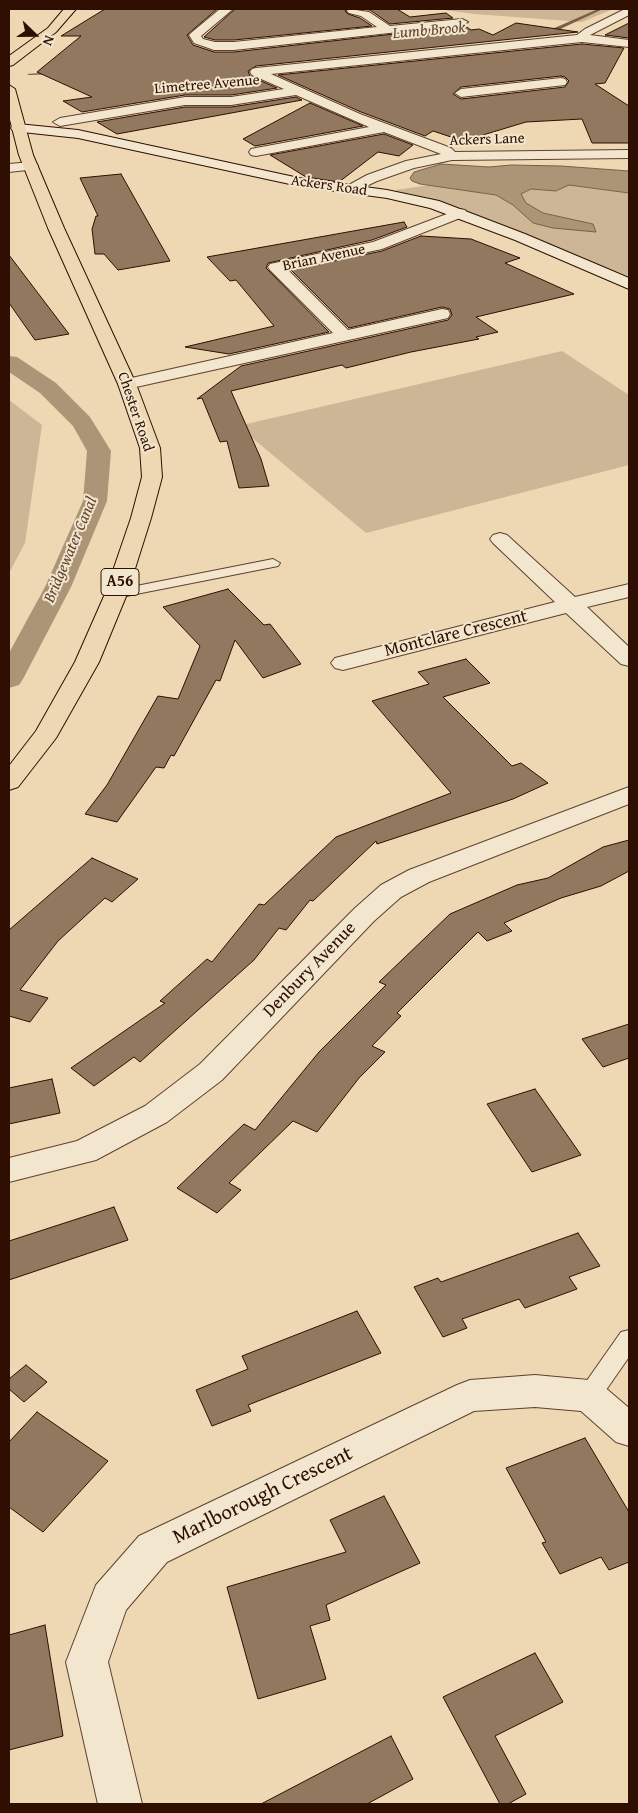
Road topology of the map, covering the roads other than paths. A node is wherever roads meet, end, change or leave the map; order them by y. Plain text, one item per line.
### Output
1 (70, 9) edge
2 (227, 9) edge
3 (353, 10) dead end
4 (629, 11) edge
5 (470, 21) dead end
6 (388, 30) junction
7 (582, 38) junction
8 (629, 43) edge
9 (234, 46) junction
10 (461, 51) junction
11 (476, 61) dead end
12 (9, 62) edge
13 (257, 72) junction
14 (498, 76) dead end
15 (561, 82) dead end
16 (513, 87) junction
17 (9, 89) edge
18 (298, 91) junction
19 (461, 92) dead end
20 (60, 122) dead end
21 (18, 128) junction
22 (385, 128) junction
23 (256, 152) dead end
24 (629, 154) edge
25 (452, 156) junction
26 (31, 166) junction
27 (9, 168) edge
28 (352, 189) junction
29 (460, 213) junction
30 (629, 284) edge
31 (442, 314) dead end
32 (345, 336) junction
33 (128, 384) junction
34 (500, 539) dead end
35 (272, 563) dead end
36 (629, 590) edge
37 (116, 594) junction
38 (570, 605) junction
39 (629, 659) edge
40 (342, 663) dead end
41 (9, 782) edge
42 (629, 795) edge
43 (9, 1170) edge
44 (629, 1339) edge
45 (589, 1396) junction
46 (629, 1430) edge
47 (120, 1804) edge

1 - 12 main road
2 - 9 street
3 - 6 street
4 - 7 street
5 - 6 street
6 - 9 street
7 - 8 street
7 - 10 street
9 - 13 street, Limetree Avenue
10 - 11 street
10 - 13 street
13 - 18 street, Limetree Avenue
14 - 16 street
15 - 16 street
16 - 19 street
17 - 21 main road, Chester Road / A56
18 - 20 street, Limetree Avenue
18 - 22 street, Limetree Avenue
21 - 26 main road, Chester Road / A56
21 - 28 street, Ackers Road
22 - 23 street
22 - 25 street, Limetree Avenue
24 - 25 street, Ackers Lane
25 - 28 street, Ackers Lane
26 - 27 street
26 - 33 main road, Chester Road / A56
28 - 29 street, Ackers Road
29 - 30 street, Ackers Road
29 - 32 street, Brian Avenue
31 - 32 street
32 - 33 street
33 - 37 main road, Chester Road / A56
34 - 38 street
35 - 37 lane
36 - 38 street, Montclare Crescent
37 - 41 main road, Chester Road / A56
38 - 39 street
38 - 40 street, Montclare Crescent
42 - 43 street, Denbury Avenue
44 - 45 lane
45 - 46 street
45 - 47 street, Marlborough Crescent

